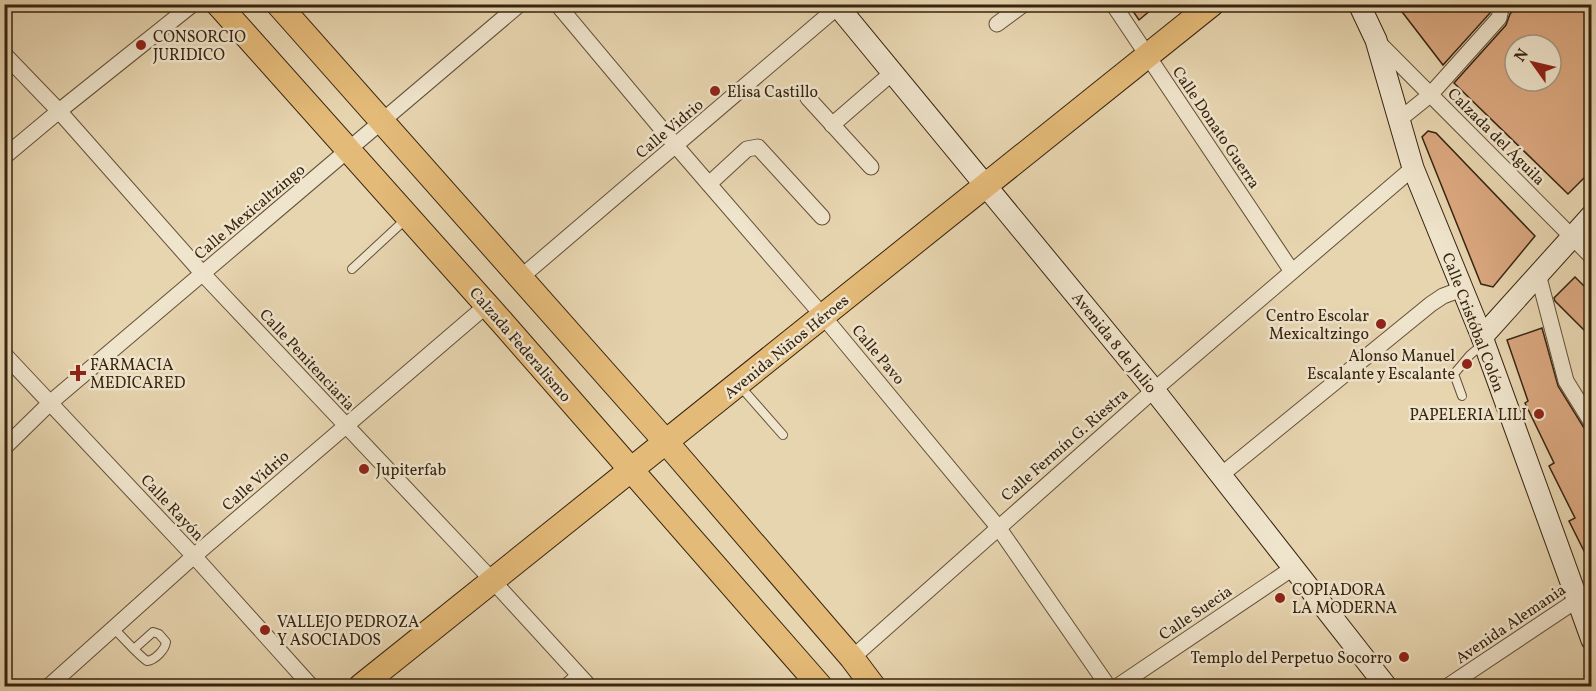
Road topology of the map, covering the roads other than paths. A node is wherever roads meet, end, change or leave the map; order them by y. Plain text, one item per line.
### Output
1 (193, 4) edge
2 (218, 4) edge
3 (278, 4) edge
4 (520, 4) edge
5 (557, 4) edge
6 (1024, 4) edge
7 (1113, 4) edge
8 (1212, 4) edge
9 (1359, 4) edge
10 (1502, 4) edge
11 (838, 5) edge
12 (997, 24) dead end
13 (1376, 40) junction
14 (4, 54) edge
15 (1148, 56) junction
16 (892, 73) junction
17 (1430, 95) junction
18 (808, 98) dead end
19 (58, 111) junction
20 (1399, 120) junction
21 (382, 121) junction
22 (832, 125) junction
23 (676, 146) junction
24 (348, 150) junction
25 (4, 157) edge
26 (871, 167) dead end
27 (1413, 168) junction
28 (709, 184) junction
29 (986, 186) junction
30 (1592, 215) edge
31 (408, 217) junction
32 (822, 217) dead end
33 (1572, 237) junction
34 (1592, 257) edge
35 (352, 269) dead end
36 (1291, 270) junction
37 (203, 274) junction
38 (1538, 274) junction
39 (520, 278) junction
40 (1462, 289) junction
41 (487, 305) junction
42 (824, 316) junction
43 (1483, 340) junction
44 (4, 354) edge
45 (738, 384) junction
46 (1154, 390) junction
47 (1462, 396) dead end
48 (51, 402) junction
49 (1592, 423) edge
50 (346, 426) junction
51 (783, 435) dead end
52 (666, 442) junction
53 (4, 448) edge
54 (631, 470) junction
55 (1221, 475) junction
56 (998, 527) junction
57 (194, 556) junction
58 (1293, 568) junction
59 (492, 581) junction
60 (1584, 595) edge
61 (114, 628) junction
62 (1592, 640) edge
63 (134, 649) dead end
64 (852, 658) junction
65 (584, 681) edge
66 (818, 686) edge
67 (49, 687) edge
68 (311, 687) edge
69 (361, 687) edge
70 (567, 687) edge
71 (873, 687) edge
72 (1108, 687) edge
73 (1118, 687) edge
74 (1386, 687) edge
75 (1448, 687) edge

1 - 19 street
2 - 24 main road, Calzada Federalismo
3 - 21 main road
4 - 21 street, Calle Mexicaltzingo
5 - 23 street, Calle Pavo
6 - 12 street
7 - 15 street, Calle Donato Guerra
8 - 15 main road, Avenida Niños Héroes
9 - 13 street, Calle Cristóbal Colón
10 - 17 street
11 - 16 street, Avenida 8 de Julio
11 - 23 street, Calle Vidrio
13 - 17 street, Calzada del Águila
13 - 20 street, Calle Cristóbal Colón
14 - 19 street, Calle Penitenciaria
15 - 29 main road, Avenida Niños Héroes
15 - 36 street, Calle Donato Guerra
16 - 22 street
16 - 29 street, Avenida 8 de Julio
17 - 20 street
17 - 33 street, Calzada del Águila
18 - 22 street
19 - 25 street
19 - 37 street, Calle Penitenciaria
20 - 27 street, Calle Cristóbal Colón
21 - 24 street, Calle Mexicaltzingo
21 - 39 main road
22 - 26 street
23 - 28 street, Calle Pavo
23 - 39 street, Calle Vidrio
24 - 31 main road, Calzada Federalismo
24 - 37 street, Calle Mexicaltzingo
27 - 36 street, Calle Fermín G. Riestra
27 - 40 street, Calle Cristóbal Colón
28 - 32 street
28 - 42 street, Calle Pavo
29 - 42 main road, Avenida Niños Héroes
29 - 46 street, Avenida 8 de Julio
30 - 33 street
31 - 35 lane
31 - 41 main road, Calzada Federalismo
33 - 34 street, Calzada del Águila
33 - 38 street
36 - 46 street, Calle Fermín G. Riestra
37 - 48 street, Calle Mexicaltzingo
37 - 50 street, Calle Penitenciaria
38 - 43 street
38 - 49 street
39 - 52 main road
40 - 43 street, Calle Cristóbal Colón
40 - 55 street
41 - 50 street, Calle Vidrio
41 - 54 main road, Calzada Federalismo
42 - 45 main road, Avenida Niños Héroes
42 - 56 street, Calle Pavo
43 - 47 lane
43 - 60 street, Calle Cristóbal Colón
44 - 48 street, Calle Rayón
45 - 51 lane
45 - 52 main road, Avenida Niños Héroes
46 - 55 street, Avenida 8 de Julio
46 - 56 street, Calle Fermín G. Riestra
48 - 53 street, Calle Mexicaltzingo
48 - 57 street, Calle Rayón
50 - 57 street, Calle Vidrio
50 - 59 street, Calle Penitenciaria
52 - 54 main road, Avenida Niños Héroes
52 - 64 main road
54 - 59 main road, Avenida Niños Héroes
54 - 66 main road, Calzada Federalismo
55 - 58 street, Avenida 8 de Julio
56 - 64 street, Calle Fermín G. Riestra
56 - 72 street, Calle Pavo
57 - 61 street, Calle Vidrio
57 - 68 street, Calle Rayón
58 - 73 street, Calle Suecia
58 - 74 street, Avenida 8 de Julio
59 - 65 street, Calle Penitenciaria
59 - 69 main road, Avenida Niños Héroes
60 - 62 street, Calle Cristóbal Colón
60 - 75 street, Avenida Alemania
61 - 63 lane
61 - 67 street, Calle Vidrio
64 - 71 main road
65 - 70 street

